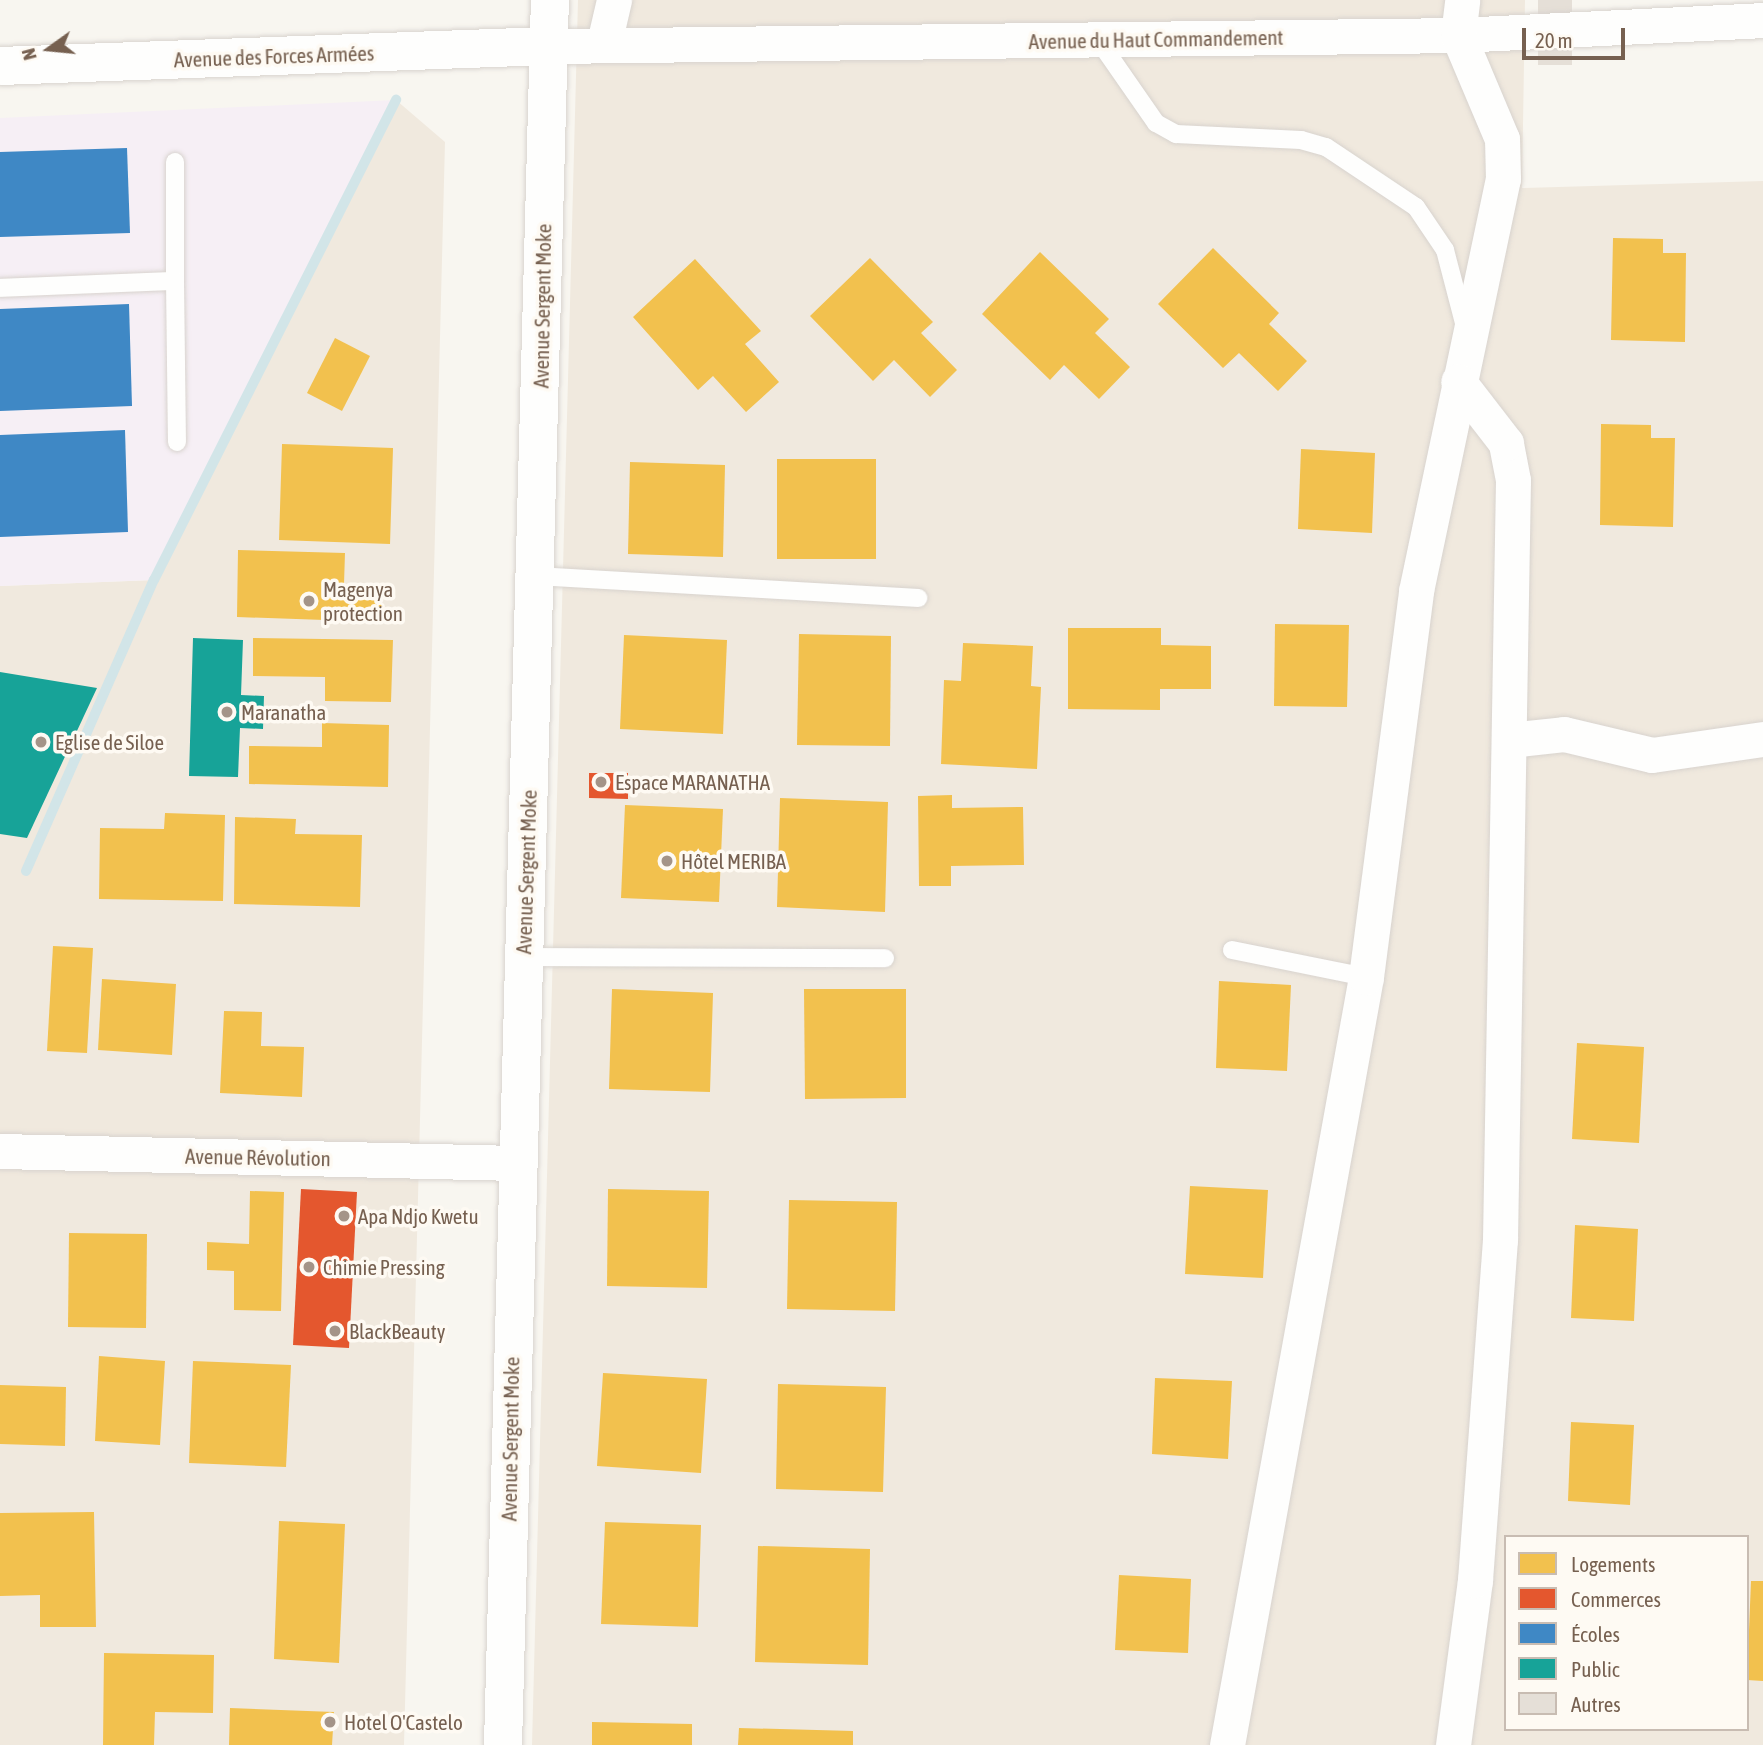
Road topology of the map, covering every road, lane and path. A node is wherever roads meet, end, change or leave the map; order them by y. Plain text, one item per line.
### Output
1 (550, 0) edge
2 (614, 0) edge
3 (1462, 0) edge
4 (1763, 20) edge
5 (1458, 35) junction
6 (1099, 41) junction
7 (604, 43) junction
8 (549, 46) junction
9 (0, 66) edge
10 (175, 162) dead end
11 (176, 281) junction
12 (0, 288) edge
13 (1467, 337) junction
14 (1458, 381) junction
15 (177, 442) dead end
16 (536, 576) junction
17 (918, 598) dead end
18 (1763, 739) edge
19 (1508, 740) junction
20 (1232, 950) dead end
21 (523, 957) junction
22 (884, 958) dead end
23 (1366, 977) junction
24 (0, 1151) edge
25 (517, 1163) junction
26 (503, 1745) edge
27 (1227, 1745) edge
28 (1453, 1745) edge

1 - 8 main road, Avenue Sergent Moke
2 - 7 street
3 - 5 street
4 - 5 street, Avenue du Haut Commandement
5 - 6 street, Avenue du Haut Commandement
5 - 13 street
6 - 7 street, Avenue du Haut Commandement
6 - 13 lane
7 - 8 street, Avenue du Haut Commandement
8 - 9 main road, Avenue des Forces Armées
8 - 16 main road, Avenue Sergent Moke
10 - 11 lane
11 - 12 lane
11 - 15 lane
13 - 14 street
14 - 19 street
14 - 23 street
16 - 17 lane
16 - 21 main road, Avenue Sergent Moke
18 - 19 street
19 - 28 street
20 - 23 lane
21 - 22 lane
21 - 25 main road, Avenue Sergent Moke
23 - 27 street
24 - 25 street, Avenue Révolution
25 - 26 main road, Avenue Sergent Moke

